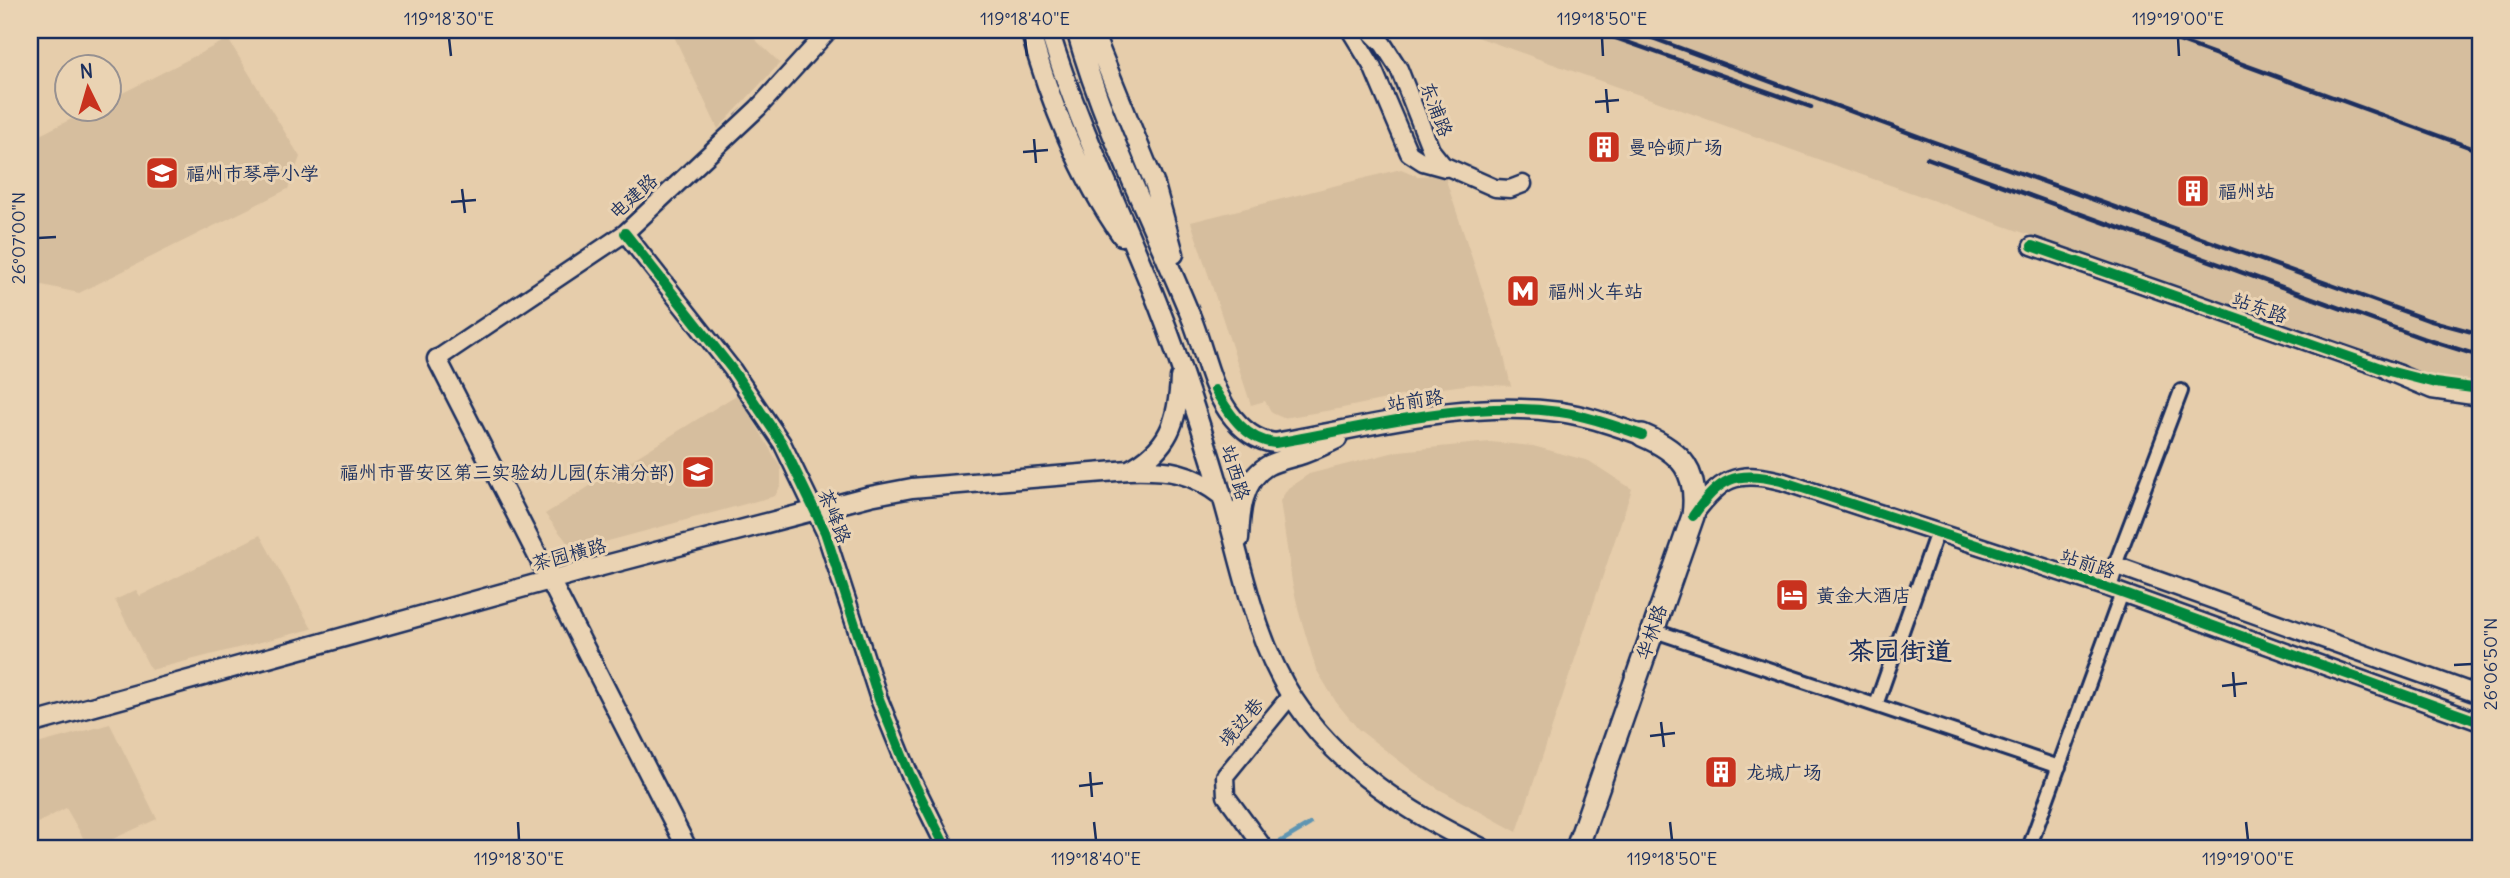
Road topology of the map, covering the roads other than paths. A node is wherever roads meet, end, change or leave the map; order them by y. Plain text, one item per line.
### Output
1 (829, 30) edge
2 (1030, 30) edge
3 (1049, 30) edge
4 (1076, 30) edge
5 (1092, 30) edge
6 (1350, 30) edge
7 (1369, 30) edge
8 (1461, 173) junction
9 (1523, 184) dead end
10 (625, 233) junction
11 (2032, 246) dead end
12 (1142, 264) junction
13 (1193, 321) junction
14 (437, 359) joint
15 (1180, 365) junction
16 (2389, 371) junction
17 (2480, 389) edge
18 (2181, 391) dead end
19 (2480, 396) edge
20 (1366, 426) junction
21 (1642, 435) joint
22 (1129, 470) junction
23 (1222, 496) junction
24 (816, 510) junction
25 (1693, 516) junction
26 (1937, 532) junction
27 (1237, 554) junction
28 (2115, 565) junction
29 (551, 580) junction
30 (2115, 591) junction
31 (1651, 629) junction
32 (1291, 695) junction
33 (2480, 695) edge
34 (1876, 705) junction
35 (2480, 722) edge
36 (30, 724) edge
37 (2059, 767) junction
38 (1262, 845) edge
39 (687, 848) edge
40 (946, 848) edge
41 (1482, 848) edge
42 (1577, 848) edge
43 (2029, 848) edge

1 - 10 street, 电建路
2 - 12 main road
3 - 12 main road, 站西路
4 - 13 main road
5 - 13 main road
6 - 8 street, 东浦路
7 - 8 street, 东浦路
8 - 9 street
10 - 14 street, 电建路
10 - 24 street, 茶峰路
11 - 16 street, 站东路
12 - 15 main road, 站西路
13 - 20 main road, 站前路
14 - 29 main road
15 - 22 main road
15 - 23 main road, 站西路
16 - 17 street, 站东路
16 - 19 main road
18 - 28 street
20 - 21 main road, 站前路
20 - 27 main road
21 - 25 main road, 华林路
22 - 23 main road, 茶园横路
22 - 24 main road, 茶园横路
23 - 27 main road, 站西路
24 - 29 main road, 茶园横路
24 - 40 street, 茶峰路
25 - 26 street, 站前路
25 - 31 main road, 华林路
26 - 30 street, 站前路
26 - 34 street
27 - 32 main road, 站西路
28 - 30 street, 站前路
28 - 33 street, 站前路
29 - 36 main road, 茶园横路
29 - 39 main road
30 - 35 street, 站前路
30 - 37 street
31 - 34 street
31 - 42 main road, 华林路
32 - 38 street, 境边巷
32 - 41 main road, 站西路
34 - 37 street
37 - 43 street

